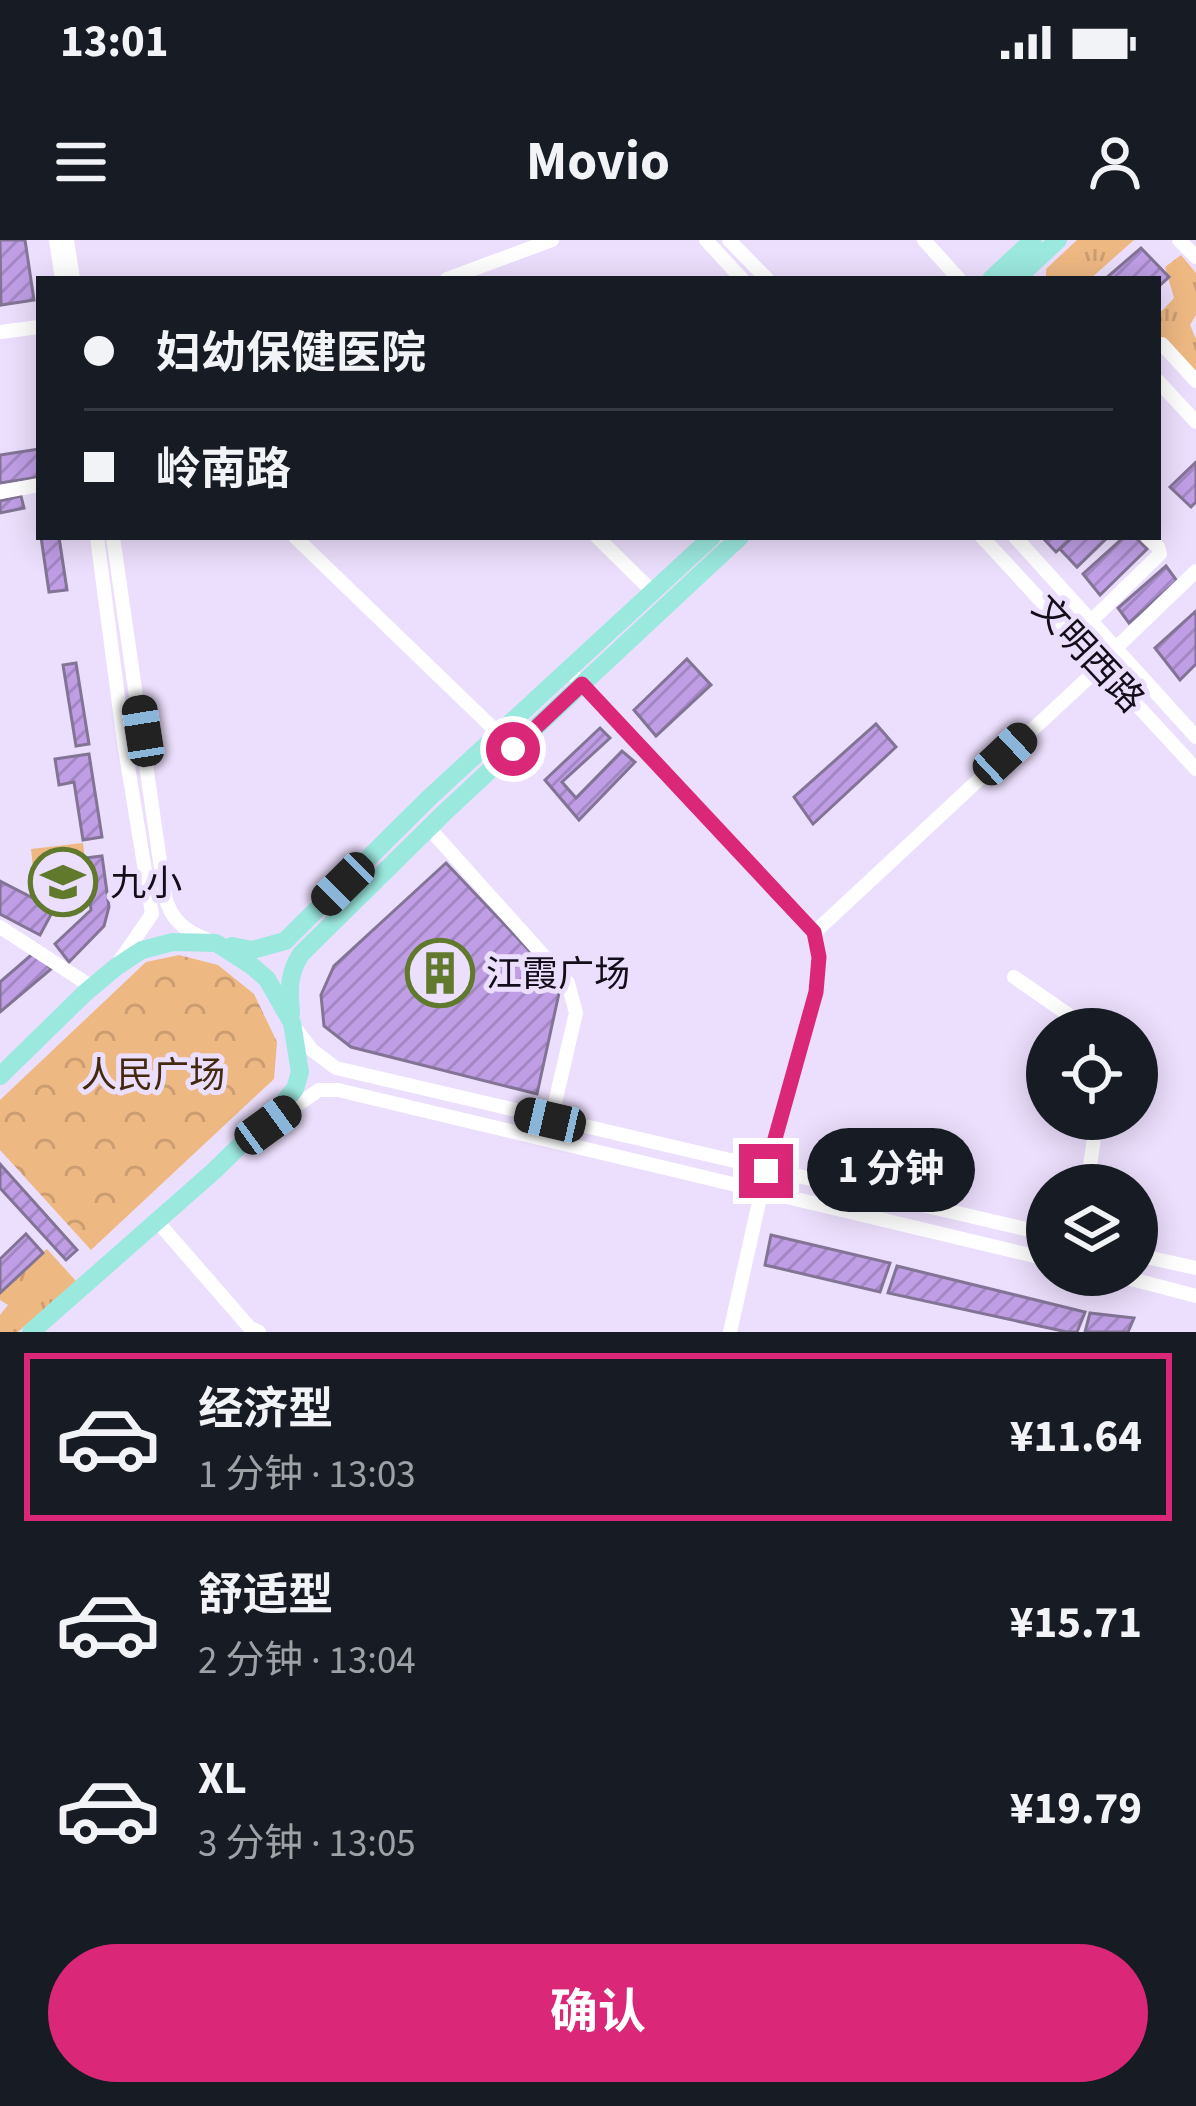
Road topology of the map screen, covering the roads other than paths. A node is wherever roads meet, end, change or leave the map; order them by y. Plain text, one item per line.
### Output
1 (56, 240) edge
2 (67, 240) edge
3 (552, 240) edge
4 (706, 240) edge
5 (729, 240) edge
6 (924, 240) edge
7 (1033, 240) edge
8 (1058, 240) edge
9 (1179, 240) edge
10 (1196, 257) edge
11 (62, 276) edge
12 (73, 276) edge
13 (454, 276) edge
14 (739, 276) edge
15 (764, 276) edge
16 (956, 276) edge
17 (994, 276) edge
18 (1019, 276) edge
19 (0, 322) edge
20 (36, 327) edge
21 (1, 332) edge
22 (1161, 345) edge
23 (1196, 381) edge
24 (1161, 384) edge
25 (1196, 422) edge
26 (36, 486) edge
27 (0, 492) edge
28 (97, 540) edge
29 (112, 540) edge
30 (298, 540) edge
31 (600, 540) edge
32 (709, 540) edge
33 (736, 540) edge
34 (985, 540) edge
35 (1018, 540) edge
36 (1150, 540) edge
37 (1196, 571) edge
38 (653, 592) junction
39 (1091, 621) junction
40 (1116, 648) junction
41 (1101, 666) junction
42 (575, 677) junction
43 (499, 734) junction
44 (1196, 736) edge
45 (1196, 769) edge
46 (429, 828) junction
47 (0, 928) edge
48 (814, 932) junction
49 (216, 944) junction
50 (104, 977) junction
51 (1014, 977) dead end
52 (1059, 1008) edge
53 (292, 1024) junction
54 (0, 1076) edge
55 (550, 1120) junction
56 (215, 1170) junction
57 (766, 1171) junction
58 (761, 1190) junction
59 (157, 1221) junction
60 (1026, 1229) edge
61 (1026, 1254) edge
62 (1158, 1260) edge
63 (1196, 1268) edge
64 (1158, 1286) edge
65 (1196, 1296) edge
66 (31, 1332) edge
67 (259, 1332) edge
68 (730, 1332) edge

1 - 11 street
2 - 12 street
3 - 13 street
4 - 14 street
5 - 15 street
6 - 16 street
7 - 17 main road
8 - 18 main road
9 - 10 street
19 - 21 street
20 - 21 street
22 - 23 street
24 - 25 street
26 - 27 street
28 - 50 street
29 - 49 street
30 - 43 street
31 - 38 street
32 - 38 main road
33 - 42 main road
34 - 41 street, 文明西路
35 - 39 street, 文明西路
36 - 39 street
37 - 40 street
38 - 42 main road
39 - 40 street, 文明西路
40 - 44 street, 文明西路
41 - 45 street, 文明西路
41 - 48 street
42 - 43 main road
42 - 46 main road
42 - 48 street
43 - 49 main road
46 - 53 main road
46 - 55 street
47 - 50 street
48 - 57 street
49 - 50 main road
49 - 53 main road
50 - 54 main road
51 - 52 street
53 - 55 street
53 - 56 main road
55 - 57 street
56 - 58 street
56 - 59 main road
57 - 58 street
57 - 60 street
58 - 61 street
58 - 68 street
59 - 66 main road
59 - 67 street
62 - 63 street
64 - 65 street

